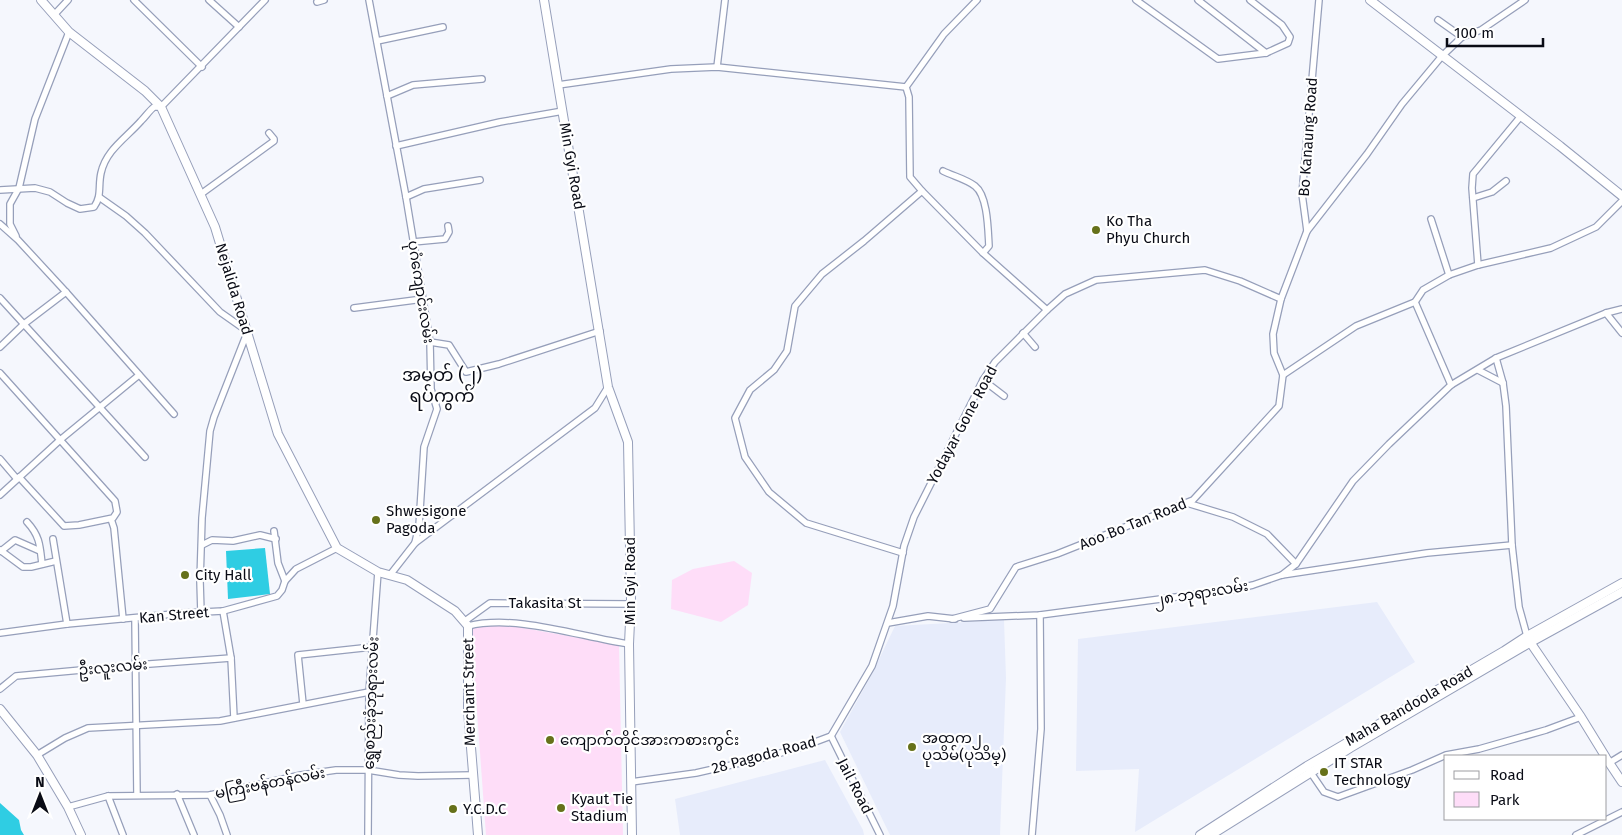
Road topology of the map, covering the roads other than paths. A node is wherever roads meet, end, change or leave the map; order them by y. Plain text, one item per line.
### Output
1 (41, 0) edge
2 (68, 0) edge
3 (134, 0) edge
4 (210, 0) edge
5 (265, 0) edge
6 (324, 0) edge
7 (369, 0) edge
8 (544, 0) edge
9 (725, 0) edge
10 (977, 0) edge
11 (1136, 0) edge
12 (1198, 0) edge
13 (1250, 0) edge
14 (1319, 0) edge
15 (1370, 0) edge
16 (1525, 0) edge
17 (317, 2) dead end
18 (54, 15) junction
19 (1438, 20) dead end
20 (239, 27) junction
21 (443, 27) dead end
22 (69, 32) junction
23 (1462, 37) junction
24 (377, 41) junction
25 (1266, 53) junction
26 (1442, 56) junction
27 (202, 67) junction
28 (717, 67) junction
29 (482, 79) dead end
30 (558, 85) junction
31 (906, 87) junction
32 (387, 96) junction
33 (161, 107) junction
34 (563, 112) junction
35 (1521, 116) junction
36 (269, 133) dead end
37 (396, 146) junction
38 (943, 171) dead end
39 (480, 180) dead end
40 (1506, 181) dead end
41 (19, 188) junction
42 (0, 190) edge
43 (922, 191) junction
44 (201, 194) junction
45 (1622, 196) edge
46 (99, 197) junction
47 (406, 197) junction
48 (1473, 198) junction
49 (1622, 201) edge
50 (1431, 219) dead end
51 (0, 224) edge
52 (448, 226) dead end
53 (1307, 231) junction
54 (18, 240) junction
55 (413, 242) junction
56 (983, 253) junction
57 (1478, 266) junction
58 (1449, 275) junction
59 (66, 292) junction
60 (0, 298) edge
61 (423, 299) junction
62 (1281, 299) junction
63 (1415, 302) junction
64 (354, 308) dead end
65 (1622, 308) edge
66 (1046, 310) junction
67 (1606, 313) junction
68 (24, 324) junction
69 (600, 331) junction
70 (247, 332) junction
71 (1023, 333) junction
72 (1622, 333) edge
73 (430, 342) junction
74 (0, 347) edge
75 (1035, 347) dead end
76 (1496, 358) junction
77 (1478, 370) junction
78 (0, 373) edge
79 (139, 375) junction
80 (1283, 375) junction
81 (983, 380) junction
82 (1503, 383) junction
83 (1451, 385) junction
84 (608, 387) junction
85 (1004, 396) dead end
86 (99, 407) junction
87 (174, 414) dead end
88 (60, 440) junction
89 (145, 457) dead end
90 (0, 459) edge
91 (18, 478) junction
92 (0, 495) edge
93 (1187, 503) junction
94 (111, 519) junction
95 (27, 522) dead end
96 (274, 531) dead end
97 (53, 538) dead end
98 (276, 539) junction
99 (414, 543) junction
100 (202, 545) junction
101 (1512, 545) junction
102 (337, 548) junction
103 (1, 551) edge
104 (40, 551) junction
105 (903, 553) junction
106 (56, 560) junction
107 (42, 564) junction
108 (1296, 564) junction
109 (378, 572) junction
110 (390, 575) junction
111 (1282, 575) junction
112 (285, 581) junction
113 (1622, 583) edge
114 (1622, 592) edge
115 (631, 604) junction
116 (223, 610) junction
117 (201, 613) junction
118 (1040, 615) junction
119 (134, 619) junction
120 (952, 619) junction
121 (123, 620) junction
122 (888, 623) junction
123 (67, 624) junction
124 (466, 624) junction
125 (0, 633) edge
126 (1529, 639) junction
127 (629, 644) junction
128 (372, 647) junction
129 (230, 658) junction
130 (136, 664) junction
131 (0, 689) edge
132 (369, 692) junction
133 (303, 704) junction
134 (0, 709) edge
135 (1581, 717) junction
136 (234, 718) junction
137 (136, 726) junction
138 (830, 736) junction
139 (37, 755) junction
140 (1446, 755) edge
141 (1605, 755) edge
142 (1622, 755) edge
143 (1444, 756) edge
144 (1607, 759) edge
145 (1308, 769) junction
146 (368, 770) junction
147 (472, 775) junction
148 (631, 782) junction
149 (1622, 782) edge
150 (177, 794) junction
151 (210, 794) junction
152 (138, 795) junction
153 (108, 796) junction
154 (68, 807) junction
155 (1622, 812) edge
156 (1606, 820) edge
157 (1607, 820) edge
158 (80, 835) edge
159 (123, 835) edge
160 (194, 835) edge
161 (227, 835) edge
162 (368, 835) edge
163 (478, 835) edge
164 (632, 835) edge
165 (880, 835) edge
166 (1032, 835) edge
167 (1200, 835) edge
168 (1211, 835) edge
169 (1576, 835) edge

1 - 18 main road, Nejalida Road
2 - 18 street
3 - 27 street
4 - 20 street
5 - 20 street
6 - 17 street
7 - 24 street, ပုဂံကျောင်းလမ်း
8 - 30 main road, Min Gyi Road
9 - 28 street
10 - 31 street
11 - 25 street
12 - 25 street
13 - 25 street
14 - 53 street, Bo Kanaung Road
15 - 26 main road
16 - 23 street
18 - 22 main road, Nejalida Road
19 - 23 street
20 - 27 street
21 - 24 street
22 - 33 main road, Nejalida Road
22 - 41 street
23 - 26 street
24 - 32 street, ပုဂံကျောင်းလမ်း
26 - 35 main road
26 - 53 street
27 - 33 street
28 - 30 street
28 - 31 street
29 - 32 street
30 - 34 main road, Min Gyi Road
31 - 43 street
32 - 37 street, ပုဂံကျောင်းလမ်း
33 - 44 main road, Nejalida Road
33 - 46 street
34 - 37 street
34 - 69 main road, Min Gyi Road
35 - 45 main road
35 - 48 street
36 - 44 street
37 - 47 street, ပုဂံကျောင်းလမ်း
38 - 56 street
39 - 47 street
40 - 48 street
41 - 42 street
41 - 46 street
41 - 54 street
43 - 56 street
43 - 105 street
44 - 70 main road, Nejalida Road
46 - 70 street
47 - 55 street, ပုဂံကျောင်းလမ်း
48 - 57 street
49 - 57 street
50 - 58 street
51 - 54 street
52 - 55 street
53 - 62 street, Bo Kanaung Road
54 - 59 street
55 - 61 street, ပုဂံကျောင်းလမ်း
56 - 66 street
57 - 58 street
58 - 63 street
59 - 68 street
59 - 79 street
60 - 68 street
61 - 64 street
61 - 73 street, ပုဂံကျောင်းလမ်း
62 - 66 street, Yodayar Gone Road
62 - 80 street, Aoo Bo Tan Road
63 - 80 street
63 - 83 street
65 - 67 street
66 - 71 street, Yodayar Gone Road
67 - 72 street
67 - 76 street
68 - 74 street
68 - 86 street
69 - 73 street
69 - 84 main road, Min Gyi Road
70 - 100 street
70 - 102 main road, Nejalida Road
71 - 75 street
71 - 81 street, Yodayar Gone Road
73 - 99 street, ပုဂံကျောင်းလမ်း
76 - 77 street
76 - 82 street
77 - 82 street
77 - 83 street
78 - 88 street
79 - 86 street
79 - 87 street
80 - 93 street, Aoo Bo Tan Road
81 - 85 street
81 - 105 street, Yodayar Gone Road
82 - 101 street
83 - 108 street
84 - 99 street
84 - 115 main road, Min Gyi Road
86 - 88 street
86 - 89 street
88 - 91 street
88 - 94 street
90 - 91 street
91 - 92 street
91 - 94 street
93 - 108 street
93 - 120 street, Aoo Bo Tan Road
94 - 121 street
95 - 104 street
96 - 98 street
97 - 106 street
98 - 100 street
98 - 112 street
99 - 110 street, ပုဂံကျောင်းလမ်း
100 - 117 street
101 - 111 street, ၂၈ ဘုရားလမ်း
101 - 126 street
102 - 109 main road
102 - 112 street, Kan Street
103 - 104 street
103 - 107 street
104 - 107 street
105 - 122 street, Yodayar Gone Road
106 - 107 street
106 - 123 street
108 - 111 street
109 - 110 main road
109 - 128 street, ရွှေစည်းခုံဘုရားလမ်း
110 - 124 main road, Merchant Street
111 - 118 street, ၂၈ ဘုရားလမ်း
112 - 116 street, Kan Street
113 - 126 main road, Maha Bandoola Road
114 - 126 main road, Maha Bandoola Road
115 - 124 street, Takasita St
115 - 127 main road, Min Gyi Road
116 - 117 street, Kan Street
116 - 129 street
117 - 119 street, Kan Street
118 - 120 street, ၂၈ ဘုရားလမ်း
118 - 166 street
119 - 121 street, Kan Street
119 - 130 street
120 - 122 street, ၂၈ ဘုရားလမ်း
121 - 123 street, Kan Street
122 - 138 street, 28 Pagoda Road
123 - 125 street, Kan Street
124 - 127 street
124 - 147 main road, Merchant Street
126 - 135 main road
126 - 145 main road, Maha Bandoola Road
127 - 148 main road, Min Gyi Road
128 - 132 street, ရွှေစည်းခုံဘုရားလမ်း
128 - 133 street
129 - 130 street, ဦးလူးလမ်း
129 - 136 street
130 - 131 street, ဦးလူးလမ်း
130 - 137 street
132 - 133 street
132 - 146 street, ရွှေစည်းခုံဘုရားလမ်း
133 - 136 street
134 - 139 main road
135 - 140 street
135 - 141 main road
136 - 137 street
137 - 139 street
137 - 152 street
138 - 148 street, 28 Pagoda Road
138 - 165 street, Jail Road
139 - 154 main road
142 - 144 street
143 - 145 street
144 - 149 main road
145 - 167 main road, Maha Bandoola Road
145 - 168 main road, Maha Bandoola Road
146 - 147 street, မကြီးဗန်တန်လမ်း
146 - 151 street, မကြီးဗန်တန်လမ်း
146 - 162 street, ရွှေစည်းခုံဘုရားလမ်း
147 - 163 main road, Merchant Street
148 - 164 main road, Min Gyi Road
150 - 151 street, မကြီးဗန်တန်လမ်း
150 - 152 street, မကြီးဗန်တန်လမ်း
150 - 160 street
151 - 161 street
152 - 153 street, မကြီးဗန်တန်လမ်း
153 - 154 street, မကြီးဗန်တန်လမ်း
153 - 159 street
154 - 158 main road
155 - 157 street
156 - 169 street

